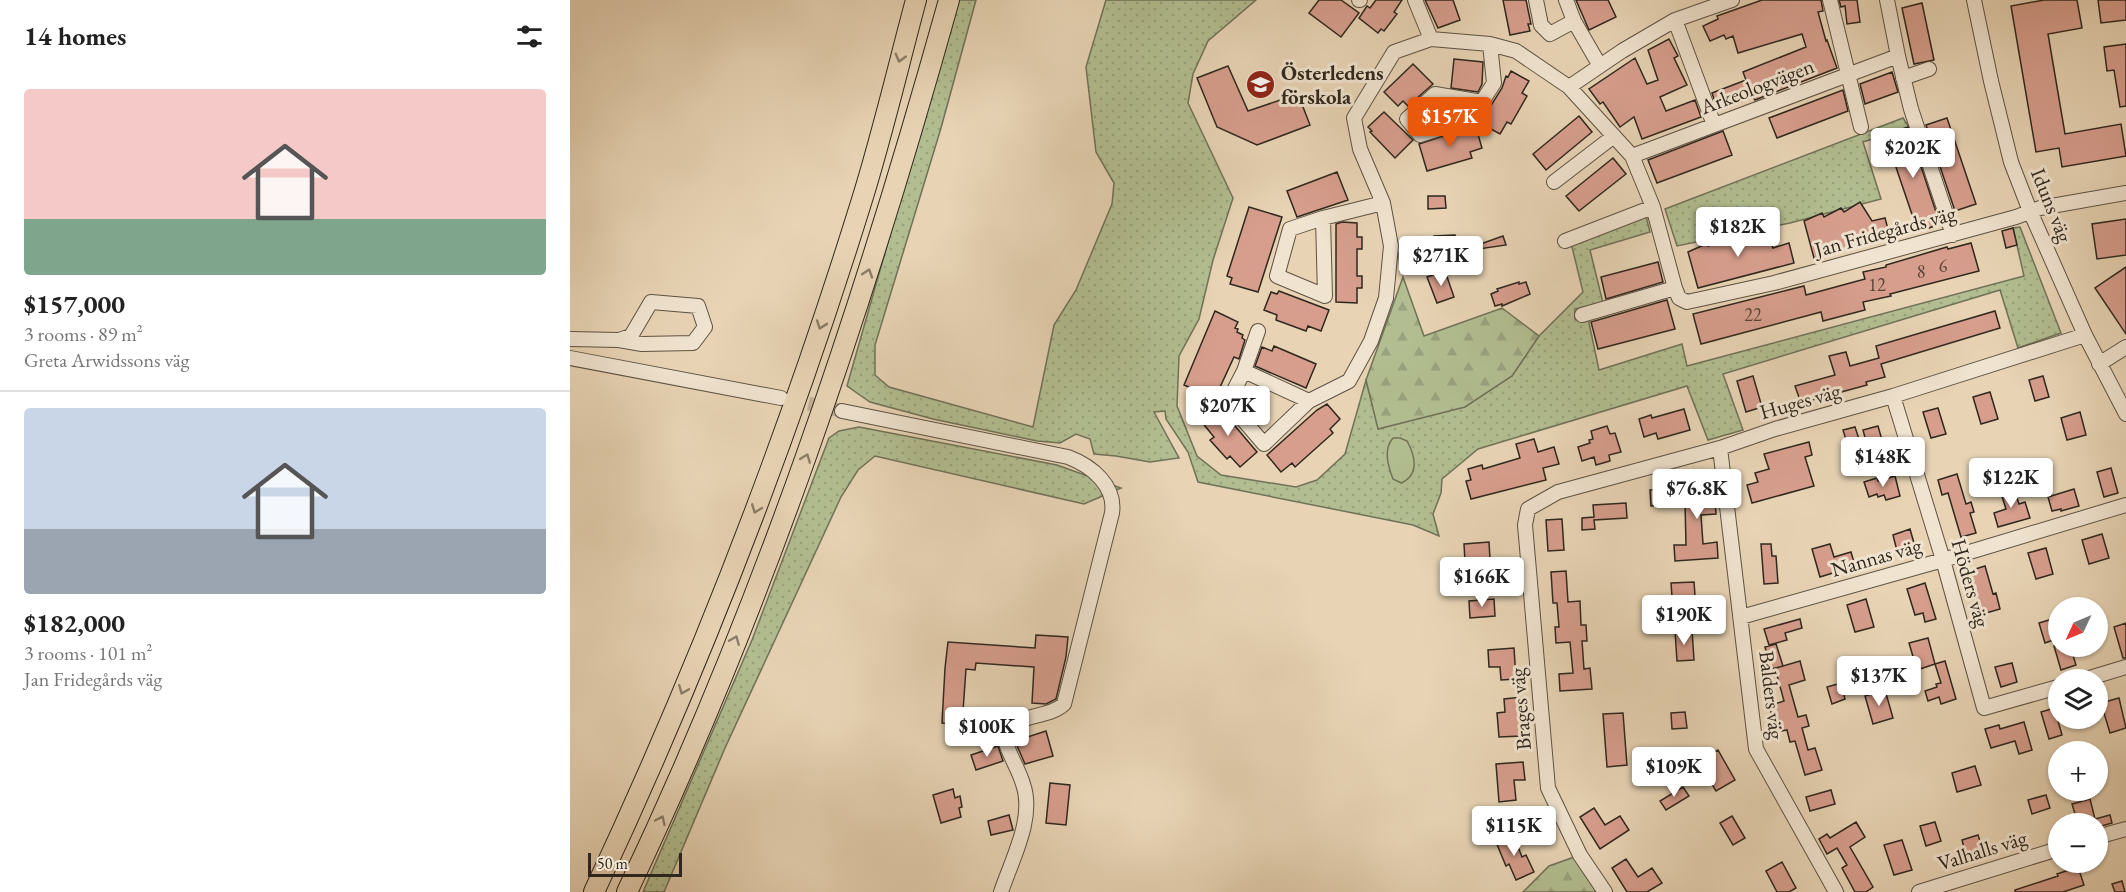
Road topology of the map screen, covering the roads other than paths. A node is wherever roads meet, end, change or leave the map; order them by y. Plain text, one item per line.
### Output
1 (916, 0) edge
2 (949, 0) edge
3 (1415, 0) edge
4 (1536, 0) edge
5 (1566, 0) edge
6 (1732, 0) edge
7 (1830, 0) edge
8 (1887, 0) edge
9 (1974, 0) edge
10 (1675, 20) junction
11 (1574, 21) junction
12 (1431, 39) junction
13 (1490, 44) junction
14 (1898, 56) junction
15 (1600, 66) junction
16 (1929, 69) dead end
17 (1847, 75) junction
18 (1903, 78) junction
19 (1569, 87) junction
20 (1482, 102) junction
21 (1714, 125) junction
22 (1861, 127) dead end
23 (1614, 136) junction
24 (1632, 156) junction
25 (1554, 182) dead end
26 (2126, 193) edge
27 (1383, 202) junction
28 (1653, 207) junction
29 (2030, 211) junction
30 (1323, 218) junction
31 (1953, 234) junction
32 (1565, 241) dead end
33 (1675, 288) junction
34 (1581, 315) dead end
35 (1258, 331) dead end
36 (2085, 335) junction
37 (570, 339) edge
38 (619, 340) junction
39 (2126, 346) edge
40 (570, 358) edge
41 (2099, 364) junction
42 (1244, 371) junction
43 (1893, 396) junction
44 (780, 398) tunnel mouth
45 (1309, 401) junction
46 (842, 411) tunnel mouth
47 (2126, 414) edge
48 (1720, 448) junction
49 (2126, 505) edge
50 (1528, 509) joint
51 (1943, 560) junction
52 (1741, 617) junction
53 (2126, 667) edge
54 (2108, 672) edge
55 (2048, 690) edge
56 (2126, 829) edge
57 (2108, 834) edge
58 (2048, 852) edge
59 (1938, 889) edge
60 (594, 892) edge
61 (627, 892) edge
62 (1001, 892) edge
63 (1605, 892) edge
64 (1836, 892) edge
65 (1919, 892) edge

1 -> 60 highway
61 -> 2 highway
3 - 12 street
4 - 11 street
5 - 11 street
6 - 10 street
7 - 17 street
8 - 14 street
9 - 29 street, Iduns väg
10 - 15 street
10 - 21 street
11 - 15 street
12 - 13 street
12 - 27 street
13 - 19 street
13 - 20 street
14 - 17 street, Arkeologvägen
14 - 18 street
15 - 19 street
16 - 18 street
17 - 21 street, Arkeologvägen
17 - 22 street
18 - 31 street
19 - 23 street
20 - 20 street
21 - 24 street, Arkeologvägen
23 - 24 street
23 - 25 street
24 - 28 street
26 - 29 street, Jan Fridegårds väg
27 - 30 street
27 - 45 street
28 - 32 street
28 - 33 street
29 - 31 street, Jan Fridegårds väg
29 - 36 street, Iduns väg
30 - 30 street
31 - 33 street, Jan Fridegårds väg
33 - 34 street
35 - 42 street
36 - 41 street, Iduns väg
36 - 43 street, Huges väg
37 - 38 street
38 - 38 street
39 - 41 street
40 - 44 street
41 - 47 street, Iduns väg
42 - 45 street
42 - 45 street
43 - 48 street, Huges väg
43 - 51 street, Höders väg
46 - 62 street
48 - 50 street, Huges väg
48 - 52 street, Balders väg
49 - 51 street, Nannas väg
50 - 63 street, Brages väg
51 - 52 street, Nannas väg
51 - 55 street, Höders väg
52 - 64 street, Balders väg
53 - 54 street
56 - 57 street
58 - 59 street, Valhalls väg
59 - 65 street, Valhalls väg

